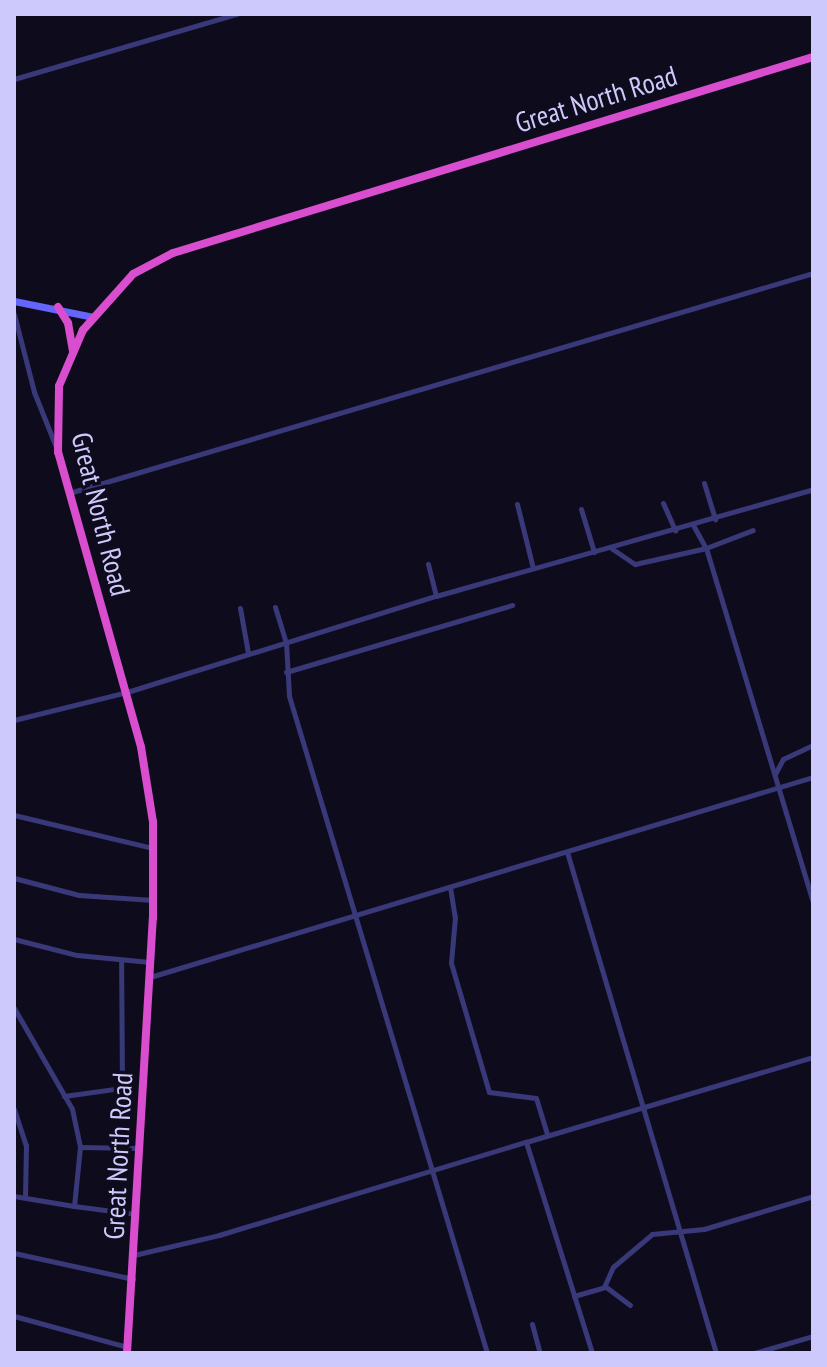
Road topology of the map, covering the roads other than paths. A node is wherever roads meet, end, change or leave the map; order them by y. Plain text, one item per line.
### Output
1 (237, 14) edge
2 (813, 57) edge
3 (14, 79) edge
4 (813, 273) edge
5 (14, 301) edge
6 (58, 307) junction
7 (14, 314) edge
8 (93, 317) junction
9 (73, 351) junction
10 (58, 452) junction
11 (704, 483) dead end
12 (813, 489) edge
13 (68, 494) junction
14 (663, 503) dead end
15 (517, 504) dead end
16 (581, 509) dead end
17 (715, 519) junction
18 (693, 525) junction
19 (675, 530) junction
20 (753, 530) dead end
21 (611, 548) junction
22 (706, 548) junction
23 (594, 552) junction
24 (428, 564) dead end
25 (533, 568) junction
26 (436, 596) junction
27 (512, 605) dead end
28 (275, 607) dead end
29 (240, 608) dead end
30 (286, 642) junction
31 (248, 653) junction
32 (286, 672) junction
33 (127, 692) junction
34 (14, 720) edge
35 (813, 745) edge
36 (775, 774) junction
37 (813, 777) edge
38 (779, 789) junction
39 (14, 815) edge
40 (154, 848) junction
41 (567, 852) junction
42 (14, 878) edge
43 (450, 887) junction
44 (154, 900) junction
45 (813, 902) edge
46 (355, 917) junction
47 (14, 939) edge
48 (121, 960) junction
49 (151, 962) junction
50 (150, 977) junction
51 (14, 1008) edge
52 (813, 1057) edge
53 (64, 1096) junction
54 (644, 1107) junction
55 (14, 1109) edge
56 (547, 1135) junction
57 (526, 1142) junction
58 (80, 1147) junction
59 (139, 1148) junction
60 (433, 1171) junction
61 (14, 1196) edge
62 (813, 1196) edge
63 (25, 1197) junction
64 (74, 1206) junction
65 (136, 1214) junction
66 (681, 1229) junction
67 (14, 1253) edge
68 (134, 1255) junction
69 (133, 1279) junction
70 (604, 1287) junction
71 (574, 1296) junction
72 (630, 1305) dead end
73 (14, 1316) edge
74 (532, 1324) dead end
75 (813, 1336) edge
76 (127, 1350) edge
77 (487, 1353) edge
78 (540, 1353) edge
79 (592, 1353) edge
80 (716, 1353) edge
81 (754, 1353) edge

1 - 3 street
2 - 8 highway, Great North Road
4 - 13 street
5 - 6 main road
6 - 8 main road
6 - 9 highway
7 - 10 street
8 - 9 highway, Great North Road
9 - 10 highway, Great North Road
10 - 13 highway, Great North Road
11 - 17 street
12 - 17 street
13 - 33 highway, Great North Road
14 - 19 street
15 - 25 street
16 - 23 street
17 - 18 street
18 - 19 street
18 - 22 street
19 - 21 street
20 - 22 street
21 - 22 street
21 - 23 street
22 - 36 street
23 - 25 street
24 - 26 street
25 - 26 street
26 - 30 street
27 - 32 street
28 - 30 street
29 - 31 street
30 - 31 street
30 - 32 street
31 - 33 street
32 - 46 street
33 - 34 street
33 - 40 highway, Great North Road
35 - 36 street
36 - 38 street
37 - 38 street
38 - 41 street
38 - 45 street
39 - 40 street
40 - 44 highway, Great North Road
41 - 43 street
41 - 54 street
42 - 44 street
43 - 46 street
43 - 56 street
44 - 49 highway, Great North Road
46 - 50 street
46 - 60 street
47 - 48 street
48 - 49 street
48 - 53 street
49 - 50 highway, Great North Road
50 - 59 highway, Great North Road
51 - 53 street
52 - 54 street
53 - 58 street
54 - 56 street
54 - 66 street
55 - 63 street
56 - 57 street
57 - 60 street
57 - 71 street
58 - 59 street
58 - 64 street
59 - 65 highway, Great North Road
60 - 68 street
60 - 77 street
61 - 63 street
62 - 66 street
63 - 64 street
64 - 65 street
65 - 68 highway, Great North Road
66 - 70 street
66 - 80 street
67 - 69 street
68 - 69 highway, Great North Road
69 - 76 highway, Great North Road
70 - 71 street
70 - 72 street
71 - 79 street
73 - 76 street
74 - 78 street
75 - 81 street

